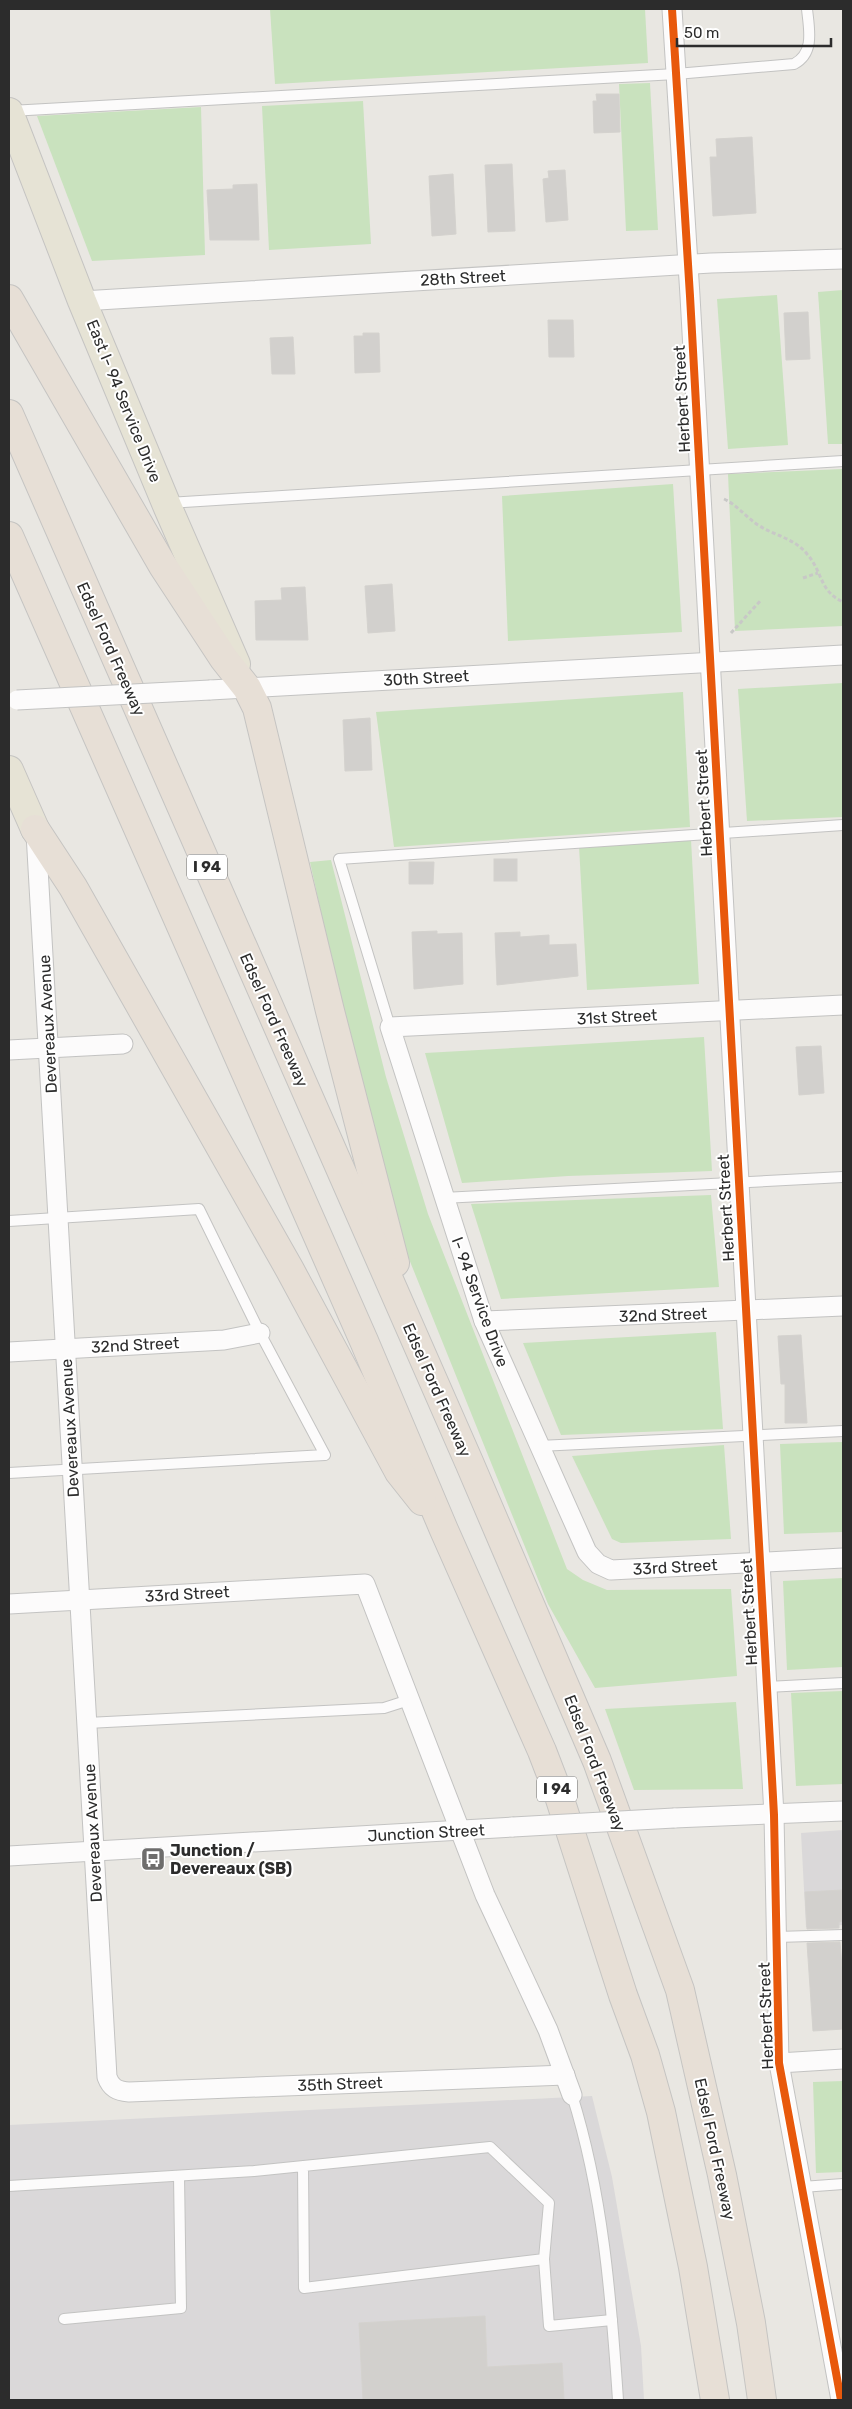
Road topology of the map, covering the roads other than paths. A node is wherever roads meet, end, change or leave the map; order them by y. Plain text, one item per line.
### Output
1 (672, 9) edge
2 (807, 9) edge
3 (676, 74) junction
4 (9, 112) edge
5 (843, 259) edge
6 (688, 265) junction
7 (9, 299) edge
8 (82, 300) junction
9 (9, 414) edge
10 (843, 461) edge
11 (699, 471) junction
12 (166, 504) junction
13 (9, 536) edge
14 (843, 655) edge
15 (709, 663) junction
16 (247, 688) junction
17 (13, 700) edge
18 (9, 770) edge
19 (843, 825) edge
20 (35, 829) junction
21 (720, 832) junction
22 (843, 1005) edge
23 (729, 1012) junction
24 (390, 1027) junction
25 (123, 1044) dead end
26 (49, 1048) junction
27 (9, 1050) edge
28 (843, 1177) edge
29 (739, 1183) junction
30 (443, 1198) junction
31 (59, 1218) junction
32 (9, 1221) edge
33 (843, 1306) edge
34 (746, 1312) junction
35 (406, 1320) junction
36 (484, 1321) junction
37 (260, 1333) junction
38 (66, 1348) junction
39 (9, 1352) edge
40 (843, 1431) edge
41 (753, 1435) junction
42 (539, 1446) junction
43 (73, 1470) junction
44 (9, 1473) edge
45 (444, 1530) junction
46 (843, 1558) edge
47 (760, 1563) junction
48 (598, 1564) joint
49 (80, 1600) junction
50 (9, 1604) edge
51 (843, 1684) edge
52 (767, 1687) junction
53 (408, 1700) junction
54 (87, 1723) junction
55 (843, 1811) edge
56 (774, 1814) junction
57 (461, 1832) junction
58 (94, 1851) junction
59 (9, 1856) edge
60 (843, 1935) edge
61 (777, 1937) junction
62 (843, 2059) edge
63 (779, 2063) junction
64 (565, 2075) junction
65 (115, 2089) joint
66 (572, 2095) joint
67 (302, 2166) junction
68 (179, 2176) junction
69 (843, 2184) edge
70 (9, 2186) edge
71 (802, 2186) junction
72 (544, 2259) junction
73 (64, 2319) dead end
74 (612, 2320) junction
75 (835, 2322) edge
76 (618, 2400) edge
77 (716, 2400) edge
78 (762, 2400) edge
79 (840, 2400) edge

1 - 3 street, Herbert Street
2 - 3 lane
3 - 4 lane
3 - 6 street, Herbert Street
4 - 8 main road, East I- 94 Service Drive
5 - 6 street, 28th Street
6 - 8 street, 28th Street
6 - 11 street, Herbert Street
7 - 16 highway
8 - 12 main road, East I- 94 Service Drive
9 - 35 highway, Edsel Ford Freeway / I 94
10 - 11 lane
11 - 12 lane
11 - 15 street, Herbert Street
12 - 16 main road, East I- 94 Service Drive
13 - 45 highway, I 94
14 - 15 street, 30th Street
15 - 16 street, 30th Street
15 - 21 street, Herbert Street
16 - 17 street, 30th Street, bridge
16 - 35 highway
18 - 20 main road, Devereaux Avenue
19 - 21 lane
20 - 26 street, Devereaux Avenue
20 - 45 highway
21 - 23 street, Herbert Street
21 - 24 lane
22 - 23 street, 31st Street
23 - 24 street, 31st Street
23 - 29 street, Herbert Street
24 - 30 street, I- 94 Service Drive
25 - 26 street
26 - 27 street
26 - 31 street, Devereaux Avenue
28 - 29 lane
29 - 30 lane
29 - 34 street, Herbert Street
30 - 36 street, I- 94 Service Drive
31 - 32 lane
31 - 37 lane
31 - 38 street, Devereaux Avenue
33 - 34 street, 32nd Street
34 - 36 street, 32nd Street
34 - 41 street, Herbert Street
35 - 78 highway, Edsel Ford Freeway / I 94
36 - 42 street, I- 94 Service Drive
37 - 38 street, 32nd Street
37 - 43 lane
38 - 39 street, 32nd Street
38 - 43 street, Devereaux Avenue
40 - 41 lane
41 - 42 lane
41 - 47 street, Herbert Street
42 - 48 street, I- 94 Service Drive
43 - 44 lane
43 - 49 street, Devereaux Avenue
45 - 77 highway, I 94
46 - 47 street, 33rd Street
47 - 48 street, 33rd Street
47 - 52 street, Herbert Street
49 - 50 street, 33rd Street
49 - 53 street, 33rd Street
49 - 54 street, Devereaux Avenue
51 - 52 lane
52 - 56 street, Herbert Street
53 - 54 lane
53 - 57 street
54 - 58 street, Devereaux Avenue
55 - 56 street, Junction Street
56 - 57 street, Junction Street, bridge
56 - 61 street, Herbert Street
57 - 58 street, Junction Street
57 - 64 street
58 - 59 street, Junction Street
58 - 65 street, Devereaux Avenue
60 - 61 lane
61 - 63 street, Herbert Street
62 - 63 street
63 - 71 street, Herbert Street
64 - 65 street, 35th Street
64 - 66 street
66 - 74 lane
67 - 68 lane
67 - 72 lane
67 - 72 lane
68 - 70 lane
68 - 73 lane
69 - 71 lane
71 - 75 street, Herbert Street
72 - 74 lane
74 - 76 lane
75 - 79 street, Herbert Street

